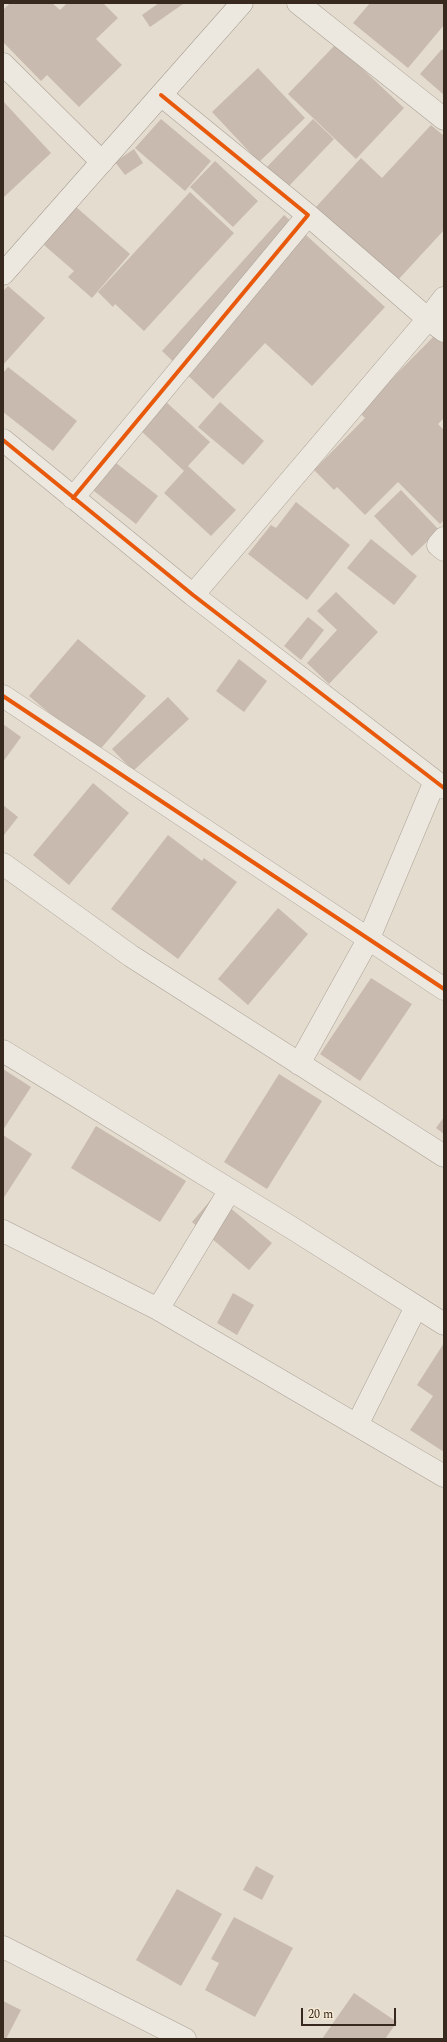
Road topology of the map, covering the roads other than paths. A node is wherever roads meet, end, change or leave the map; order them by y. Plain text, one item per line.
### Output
1 (242, 3) edge
2 (298, 3) edge
3 (3, 64) edge
4 (161, 95) junction
5 (444, 118) edge
6 (102, 162) junction
7 (308, 215) junction
8 (3, 274) edge
9 (444, 298) edge
10 (436, 325) edge
11 (3, 440) edge
12 (73, 498) junction
13 (444, 538) edge
14 (444, 550) edge
15 (193, 595) junction
16 (3, 696) edge
17 (439, 785) edge
18 (3, 864) edge
19 (369, 938) junction
20 (444, 989) edge
21 (3, 1051) edge
22 (299, 1064) junction
23 (444, 1156) edge
24 (230, 1190) junction
25 (3, 1231) edge
26 (416, 1307) junction
27 (158, 1309) junction
28 (444, 1324) edge
29 (357, 1425) junction
30 (444, 1476) edge
31 (3, 1947) edge
32 (185, 2039) edge

1 - 4 street
2 - 5 street
3 - 6 street
4 - 6 street
4 - 7 street
6 - 8 street
7 - 10 street
7 - 12 street
9 - 10 street
10 - 15 street
11 - 12 street
12 - 15 street
13 - 14 street
15 - 17 street
16 - 19 street
17 - 19 street
18 - 22 street
19 - 20 street
19 - 22 street
21 - 24 street
22 - 23 street
24 - 26 street
24 - 27 street
25 - 27 street
26 - 28 street
26 - 29 street
27 - 29 street
29 - 30 street
31 - 32 street

